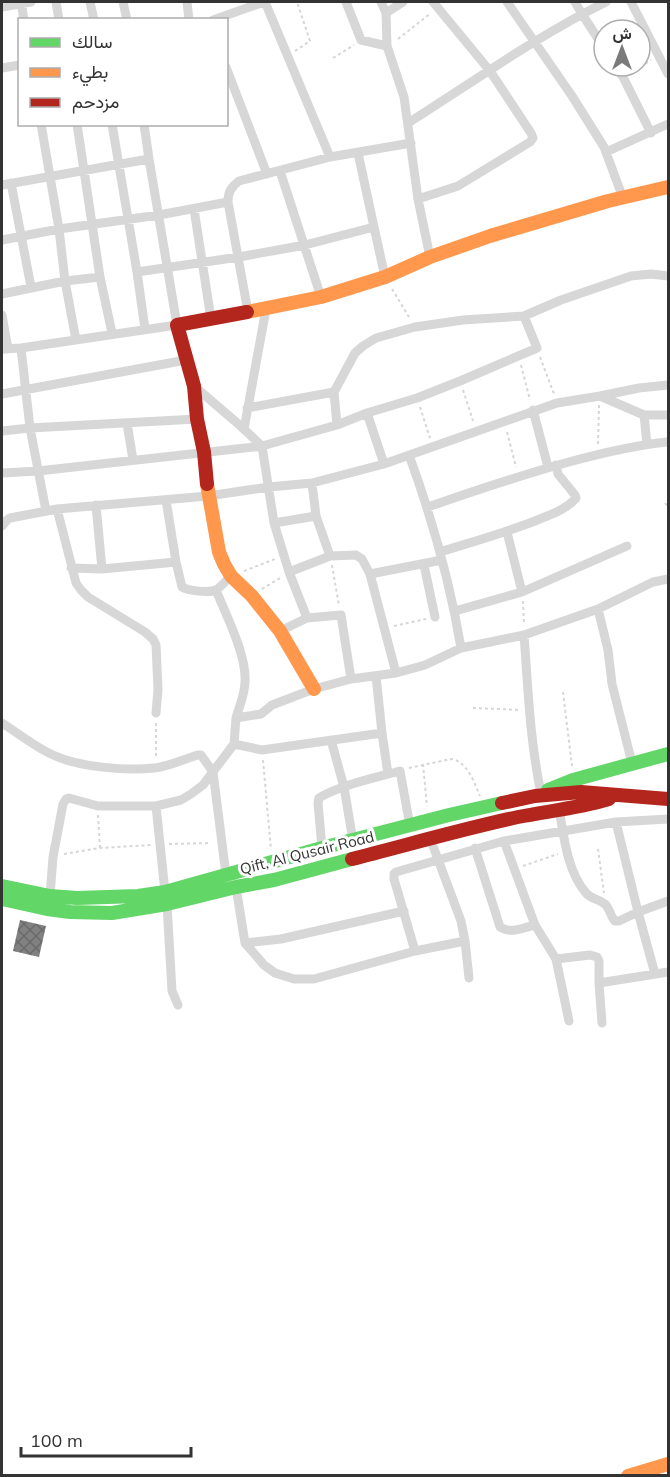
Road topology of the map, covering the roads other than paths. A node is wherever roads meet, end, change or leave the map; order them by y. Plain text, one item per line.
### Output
1 (24, 2) edge
2 (56, 2) edge
3 (90, 2) edge
4 (123, 2) edge
5 (187, 2) edge
6 (262, 2) edge
7 (346, 2) edge
8 (381, 2) edge
9 (402, 2) edge
10 (507, 2) edge
11 (575, 2) edge
12 (606, 2) edge
13 (631, 2) edge
14 (435, 4) edge
15 (2, 7) edge
16 (386, 13) junction
17 (582, 14) junction
18 (24, 18) edge
19 (59, 18) edge
20 (94, 18) edge
21 (127, 18) edge
22 (189, 18) edge
23 (218, 18) edge
24 (592, 29) edge
25 (535, 42) junction
26 (387, 46) junction
27 (18, 65) edge
28 (2, 68) edge
29 (490, 71) junction
30 (228, 72) edge
31 (669, 74) edge
32 (623, 78) edge
33 (408, 123) junction
34 (669, 124) edge
35 (41, 126) edge
36 (77, 126) edge
37 (112, 126) edge
38 (144, 126) edge
39 (651, 133) junction
40 (411, 143) junction
41 (606, 152) junction
42 (358, 153) junction
43 (330, 157) junction
44 (149, 159) junction
45 (119, 165) junction
46 (85, 171) junction
47 (280, 171) junction
48 (267, 174) junction
49 (50, 176) junction
50 (6, 184) edge
51 (669, 187) edge
52 (623, 198) junction
53 (418, 199) junction
54 (228, 202) junction
55 (194, 209) junction
56 (159, 215) junction
57 (128, 220) junction
58 (92, 225) junction
59 (374, 227) junction
60 (59, 229) junction
61 (21, 236) junction
62 (2, 240) edge
63 (305, 245) junction
64 (239, 257) junction
65 (430, 257) junction
66 (202, 262) junction
67 (167, 266) junction
68 (137, 272) junction
69 (669, 276) edge
70 (100, 277) junction
71 (385, 277) junction
72 (65, 281) junction
73 (31, 287) junction
74 (2, 294) edge
75 (321, 297) junction
76 (266, 309) junction
77 (248, 312) junction
78 (2, 315) edge
79 (524, 316) junction
80 (211, 319) junction
81 (177, 325) junction
82 (145, 329) junction
83 (112, 333) junction
84 (76, 340) junction
85 (21, 348) junction
86 (5, 349) edge
87 (186, 360) junction
88 (669, 385) edge
89 (194, 386) junction
90 (26, 390) junction
91 (334, 392) junction
92 (2, 394) edge
93 (600, 396) junction
94 (247, 408) junction
95 (533, 410) junction
96 (367, 413) junction
97 (644, 415) junction
98 (669, 415) edge
99 (197, 419) junction
100 (128, 423) junction
101 (338, 425) junction
102 (30, 428) junction
103 (244, 429) junction
104 (2, 431) edge
105 (669, 442) edge
106 (647, 444) junction
107 (262, 446) junction
108 (204, 452) junction
109 (409, 455) junction
110 (133, 460) junction
111 (384, 464) junction
112 (552, 466) junction
113 (38, 471) junction
114 (2, 473) edge
115 (312, 483) junction
116 (269, 487) junction
117 (208, 496) junction
118 (166, 500) junction
119 (96, 506) junction
120 (428, 507) junction
121 (57, 509) junction
122 (46, 511) junction
123 (316, 516) junction
124 (274, 523) junction
125 (2, 526) edge
126 (507, 532) junction
127 (627, 546) dead end
128 (330, 556) junction
129 (441, 556) junction
130 (176, 562) junction
131 (424, 564) junction
132 (71, 568) junction
133 (102, 569) junction
134 (289, 572) junction
135 (370, 574) junction
136 (231, 576) junction
137 (669, 579) edge
138 (216, 590) junction
139 (522, 592) junction
140 (598, 609) junction
141 (455, 611) junction
142 (435, 617) road end
143 (308, 618) junction
144 (280, 631) junction
145 (524, 635) junction
146 (461, 648) junction
147 (396, 673) junction
148 (375, 676) junction
149 (351, 679) junction
150 (314, 689) junction
151 (156, 713) road end
152 (236, 718) junction
153 (2, 723) edge
154 (382, 733) junction
155 (331, 740) junction
156 (234, 744) junction
157 (669, 754) edge
158 (632, 763) junction
159 (213, 772) junction
160 (388, 774) junction
161 (344, 787) junction
162 (538, 795) junction
163 (618, 796) junction
164 (669, 799) edge
165 (156, 806) junction
166 (559, 809) junction
167 (668, 821) edge
168 (616, 822) junction
169 (410, 826) junction
170 (563, 830) junction
171 (430, 838) junction
172 (353, 841) junction
173 (504, 841) junction
174 (321, 848) junction
175 (475, 848) junction
176 (438, 859) junction
177 (226, 875) junction
178 (2, 886) edge
179 (236, 887) junction
180 (50, 896) junction
181 (166, 898) junction
182 (2, 899) edge
183 (669, 901) edge
184 (404, 911) junction
185 (638, 912) junction
186 (535, 925) junction
187 (465, 941) junction
188 (245, 943) junction
189 (415, 951) junction
190 (556, 959) junction
191 (669, 972) edge
192 (655, 974) junction
193 (469, 978) dead end
194 (599, 982) junction
195 (178, 1005) dead end
196 (569, 1021) dead end
197 (602, 1023) dead end
198 (669, 1464) edge
199 (628, 1476) edge

1 - 15 street
1 - 18 street
2 - 19 street
3 - 20 street
4 - 21 street
5 - 22 street
6 - 23 street
6 - 43 street
7 - 26 street
8 - 16 street
9 - 16 street
10 - 25 street
11 - 17 street
12 - 17 street
13 - 31 street
14 - 29 street
16 - 26 street
17 - 24 street
17 - 25 street
25 - 29 street
25 - 41 street
26 - 33 street
27 - 28 street
29 - 33 street
29 - 53 street
30 - 48 street
32 - 39 street
33 - 40 street
34 - 39 street
35 - 49 street
36 - 46 street
37 - 45 street
38 - 44 street
39 - 41 street
40 - 42 street
40 - 53 street
41 - 52 street
42 - 43 street
42 - 59 street
43 - 47 street
44 - 45 street
44 - 56 street
45 - 46 street
45 - 57 street
46 - 49 street
46 - 58 street
47 - 48 street
47 - 63 street
48 - 54 street
49 - 50 street
49 - 60 street
50 - 61 street
51 - 52 main road
52 - 65 main road
53 - 65 street
54 - 55 street
54 - 64 street
55 - 56 street
55 - 66 street
56 - 57 street
56 - 67 street
57 - 58 street
57 - 68 street
58 - 60 street
58 - 70 street
59 - 63 street
59 - 71 street
60 - 61 street
60 - 72 street
61 - 62 street
61 - 73 street
63 - 64 street
63 - 75 street
64 - 66 street
64 - 77 street
65 - 71 main road
66 - 67 street
66 - 80 street
67 - 68 street
67 - 81 street
68 - 82 street
69 - 79 street
70 - 72 street
70 - 83 street
71 - 75 main road
72 - 73 street
72 - 84 street
73 - 74 street
75 - 76 main road
76 - 77 main road
76 - 94 street
77 - 80 main road
78 - 86 street
79 - 91 street
79 - 96 street
80 - 81 main road
81 - 82 street
81 - 87 main road
82 - 83 street
83 - 84 street
84 - 85 street
85 - 86 street
85 - 90 street
87 - 89 main road
87 - 90 street
88 - 93 street
89 - 99 main road
89 - 103 street
90 - 92 street
90 - 102 street
91 - 94 street
91 - 101 street
93 - 95 street
93 - 97 street
94 - 103 street
95 - 109 street
95 - 112 street
96 - 101 street
96 - 111 street
97 - 98 street
97 - 106 street
99 - 100 street
99 - 108 main road
100 - 102 street
100 - 110 street
101 - 107 street
102 - 104 street
102 - 113 street
103 - 107 street
105 - 106 street
106 - 112 street
107 - 108 street
107 - 116 street
108 - 110 street
108 - 117 main road
109 - 111 street
109 - 120 street
110 - 113 street
111 - 115 street
112 - 120 street
112 - 126 street
113 - 114 street
113 - 122 street
115 - 116 street
115 - 123 street
116 - 117 street
116 - 124 street
117 - 118 street
117 - 136 main road
118 - 119 street
118 - 130 street
119 - 121 street
119 - 133 street
120 - 129 street
121 - 122 street
121 - 132 street
122 - 125 street
123 - 124 street
123 - 128 street
124 - 134 street
126 - 129 street
126 - 139 street
127 - 139 street
128 - 134 street
128 - 135 street
129 - 131 street
129 - 141 street
130 - 133 street
130 - 138 street
131 - 135 street
131 - 142 street
132 - 133 street
132 - 151 street
134 - 143 street
135 - 147 street
136 - 138 street
136 - 144 main road
137 - 140 street
138 - 152 street
139 - 141 street
140 - 145 street
140 - 158 street
141 - 146 street
143 - 144 street
143 - 149 street
144 - 150 main road
145 - 146 street
145 - 162 street
146 - 147 street
147 - 148 street
148 - 149 street
148 - 154 street
149 - 150 street
150 - 152 street
152 - 156 street
153 - 159 street
154 - 155 street
154 - 160 street
155 - 156 street
155 - 161 street
156 - 159 street
157 - 158 main road, Qift, Al Qusair Road
158 - 162 main road, Qift, Al Qusair Road
159 - 165 street
159 - 177 street
160 - 161 street
160 - 169 street
161 - 172 street
161 - 174 street
162 - 163 main road, Qift, Al Qusair Road
162 - 169 main road, Qift, Al Qusair Road
163 - 164 main road, Qift, Al Qusair Road
163 - 166 main road, Qift, Al Qusair Road
165 - 180 street
165 - 181 street
166 - 170 street
166 - 171 main road, Qift, Al Qusair Road
167 - 168 street
168 - 170 street
168 - 185 street
169 - 172 main road, Qift, Al Qusair Road
170 - 173 street
170 - 185 street
171 - 176 street
171 - 179 main road, Qift, Al Qusair Road
172 - 174 main road, Qift, Al Qusair Road
173 - 175 street
173 - 186 street
174 - 177 main road, Qift, Al Qusair Road
175 - 176 street
175 - 186 street
176 - 184 street
176 - 187 street
177 - 181 main road, Qift, Al Qusair Road
178 - 180 main road, Qift, Al Qusair Road
179 - 181 main road, Qift, Al Qusair Road
179 - 188 street
180 - 181 main road, Qift, Al Qusair Road
181 - 182 main road, Qift, Al Qusair Road
181 - 195 street
183 - 185 street
184 - 188 street
184 - 189 street
185 - 192 street
186 - 190 street
187 - 189 street
187 - 193 street
188 - 189 street
190 - 194 street
190 - 196 street
191 - 192 street
192 - 194 street
194 - 197 street
198 - 199 main road

